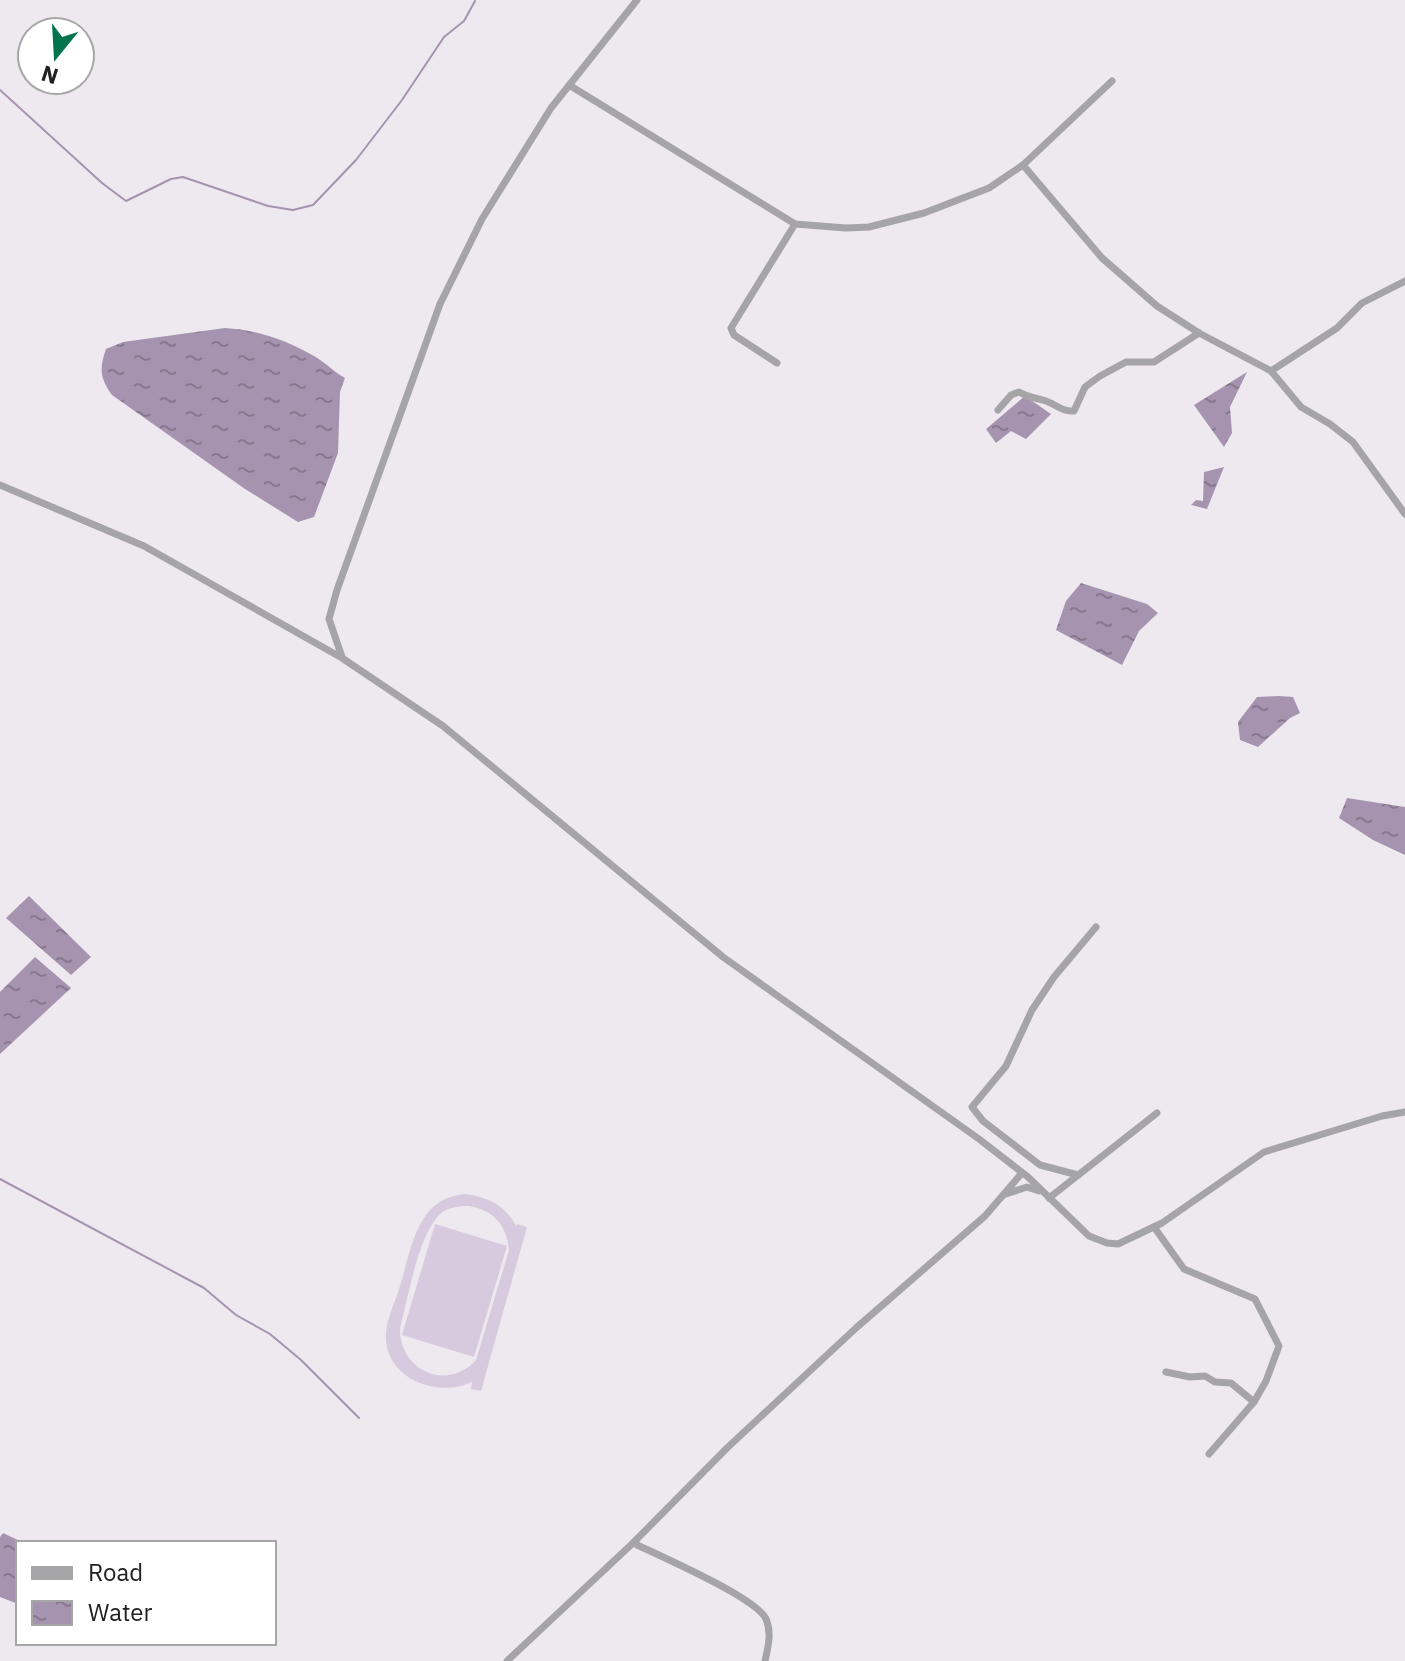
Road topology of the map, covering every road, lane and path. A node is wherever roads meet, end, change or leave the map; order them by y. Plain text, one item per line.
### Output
1 (637, 0) edge
2 (1112, 81) dead end
3 (569, 85) junction
4 (1023, 165) junction
5 (795, 224) junction
6 (1405, 281) edge
7 (1199, 333) junction
8 (777, 363) dead end
9 (1271, 371) junction
10 (998, 410) dead end
11 (0, 485) edge
12 (1405, 514) edge
13 (342, 658) junction
14 (1096, 927) dead end
15 (1405, 1112) edge
16 (1157, 1113) dead end
17 (1022, 1173) junction
18 (1078, 1175) junction
19 (1047, 1196) junction
20 (1000, 1198) junction
21 (1154, 1227) junction
22 (1166, 1372) dead end
23 (1254, 1402) junction
24 (1209, 1454) dead end
25 (633, 1543) junction
26 (507, 1661) edge
27 (765, 1661) edge

1 - 3 street
2 - 4 street
3 - 5 street
3 - 13 street
4 - 5 street
4 - 7 street
5 - 8 street
6 - 9 street
7 - 9 street
7 - 10 street
9 - 12 street
11 - 13 street
13 - 17 street
14 - 18 street
15 - 21 street
16 - 18 street
17 - 19 street
17 - 20 street
18 - 19 street
19 - 20 street
19 - 21 street
20 - 25 street
21 - 23 street
22 - 23 street
23 - 24 street
25 - 26 street
25 - 27 street

